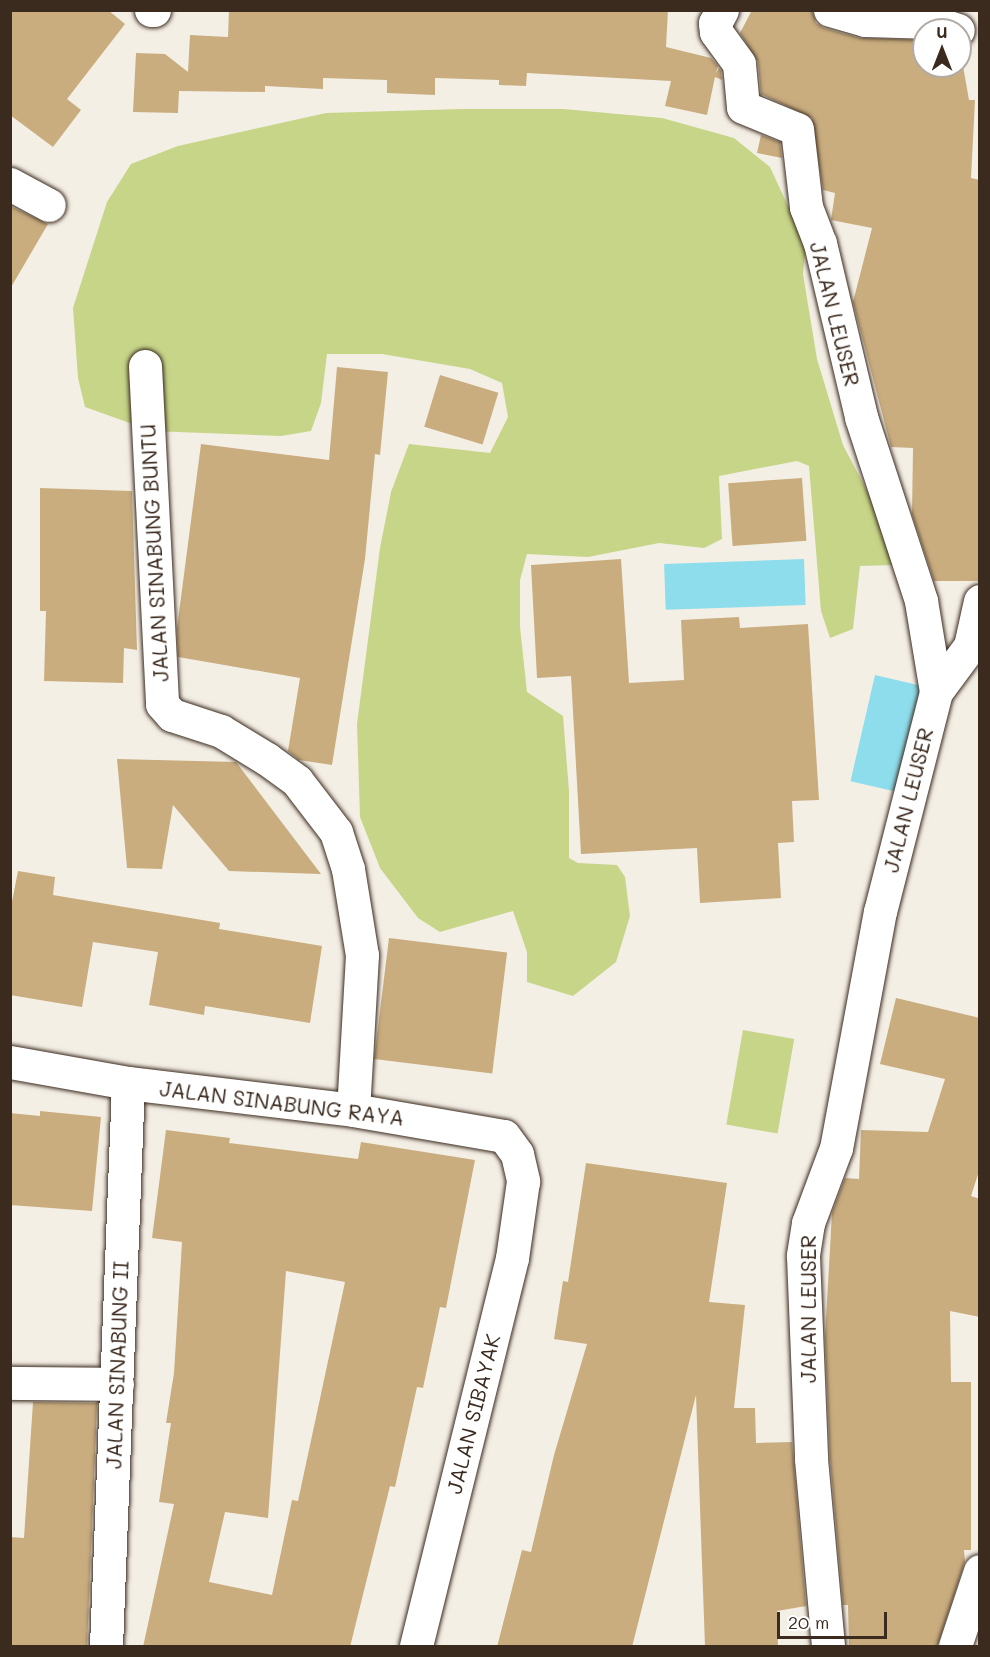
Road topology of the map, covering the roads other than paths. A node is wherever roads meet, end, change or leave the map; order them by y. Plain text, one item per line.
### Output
1 (722, 10) edge
2 (830, 10) edge
3 (912, 21) edge
4 (10, 184) edge
5 (49, 205) dead end
6 (145, 366) dead end
7 (980, 601) edge
8 (936, 692) junction
9 (10, 1062) edge
10 (128, 1083) junction
11 (353, 1110) junction
12 (523, 1181) joint
13 (10, 1383) edge
14 (117, 1384) junction
15 (980, 1571) edge
16 (106, 1647) edge
17 (416, 1647) edge
18 (828, 1647) edge
19 (955, 1647) edge

1 - 8 street, JALAN LEUSER
2 - 3 street
4 - 5 street
6 - 11 street, JALAN SINABUNG BUNTU
7 - 8 street
8 - 18 street, JALAN LEUSER
9 - 10 street, JALAN SINABUNG RAYA
10 - 11 street, JALAN SINABUNG RAYA
10 - 14 street, JALAN SINABUNG II
11 - 12 street, JALAN SINABUNG RAYA
12 - 17 street, JALAN SIBAYAK
13 - 14 street
14 - 16 street, JALAN SINABUNG II
15 - 19 street

